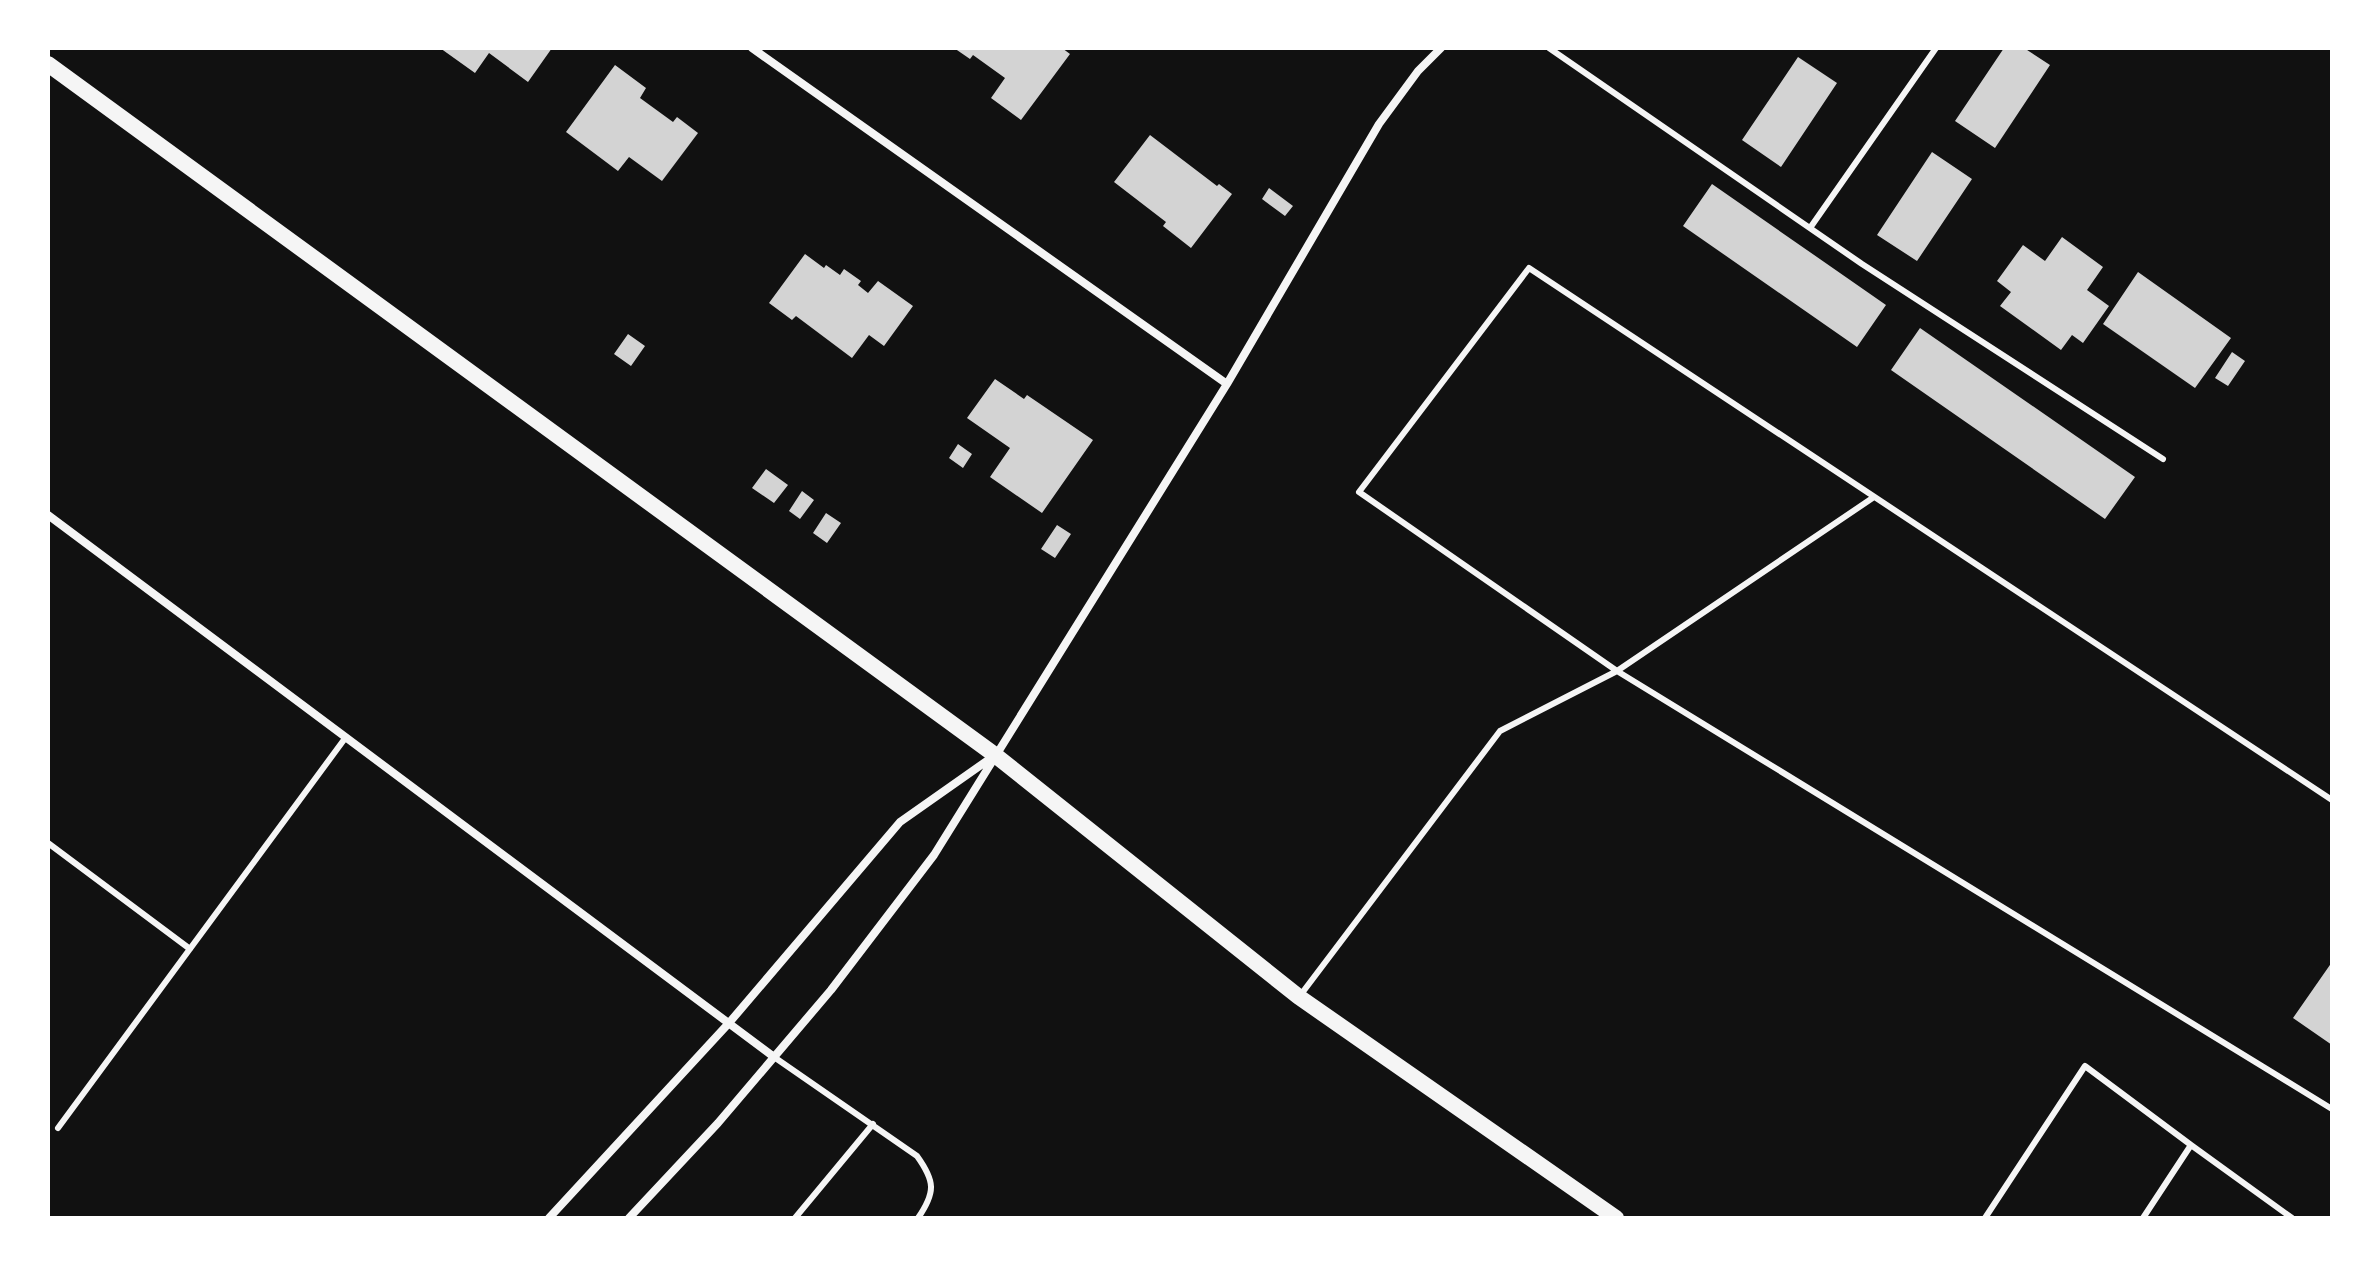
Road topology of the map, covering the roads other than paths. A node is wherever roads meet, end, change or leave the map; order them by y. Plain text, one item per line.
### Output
1 (752, 48) edge
2 (1441, 48) edge
3 (1549, 48) edge
4 (1936, 48) edge
5 (48, 64) edge
6 (1810, 228) junction
7 (1227, 384) junction
8 (2163, 459) dead end
9 (1874, 497) junction
10 (48, 515) edge
11 (1617, 671) junction
12 (346, 737) junction
13 (995, 755) junction
14 (2332, 800) edge
15 (48, 843) edge
16 (190, 949) junction
17 (1299, 997) junction
18 (729, 1023) junction
19 (774, 1057) junction
20 (2332, 1109) edge
21 (873, 1124) junction
22 (58, 1128) dead end
23 (2191, 1145) junction
24 (549, 1218) edge
25 (629, 1218) edge
26 (795, 1218) edge
27 (918, 1218) edge
28 (1616, 1218) edge
29 (1985, 1218) edge
30 (2143, 1218) edge
31 (2292, 1218) edge

1 - 7 street
2 - 7 street
3 - 6 lane
4 - 6 lane
5 - 13 main road
6 - 8 lane
7 - 13 street
9 - 11 lane
9 - 11 lane
9 - 14 lane
10 - 12 street
11 - 17 lane
11 - 20 lane
12 - 16 lane
12 - 18 street
13 - 17 main road
13 - 18 street
13 - 19 street
15 - 16 lane
16 - 22 lane
17 - 28 main road
18 - 19 street
18 - 24 street
19 - 21 lane
19 - 25 street
21 - 26 lane
21 - 27 lane
23 - 29 lane
23 - 30 lane
23 - 31 lane

